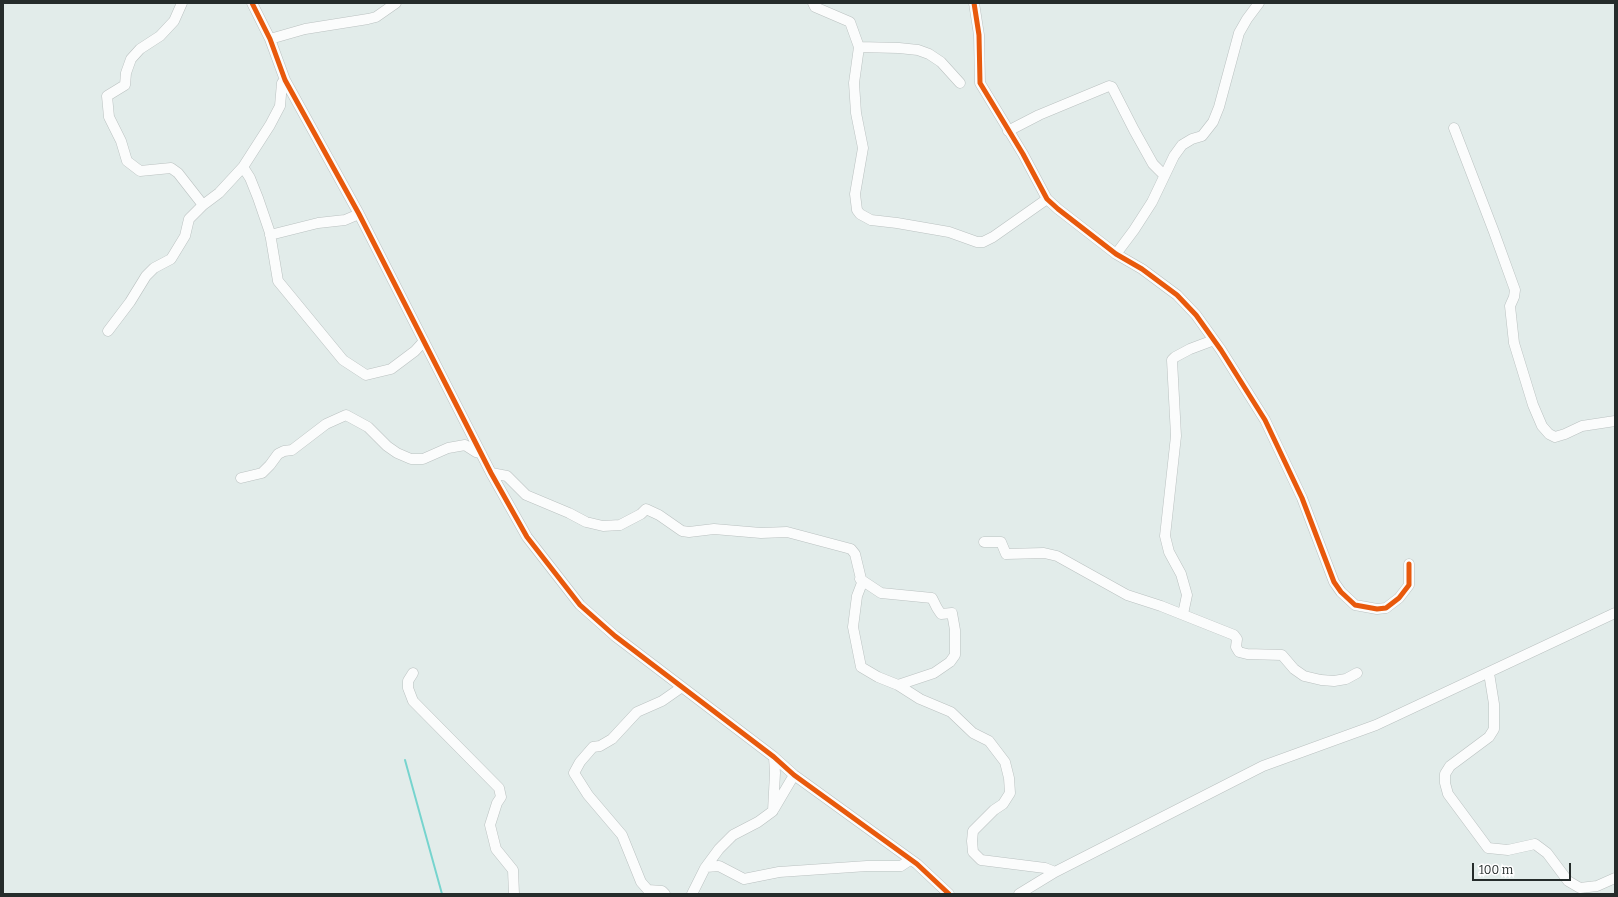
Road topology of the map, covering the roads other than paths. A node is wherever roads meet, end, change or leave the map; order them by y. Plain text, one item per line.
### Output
1 (182, 3) edge
2 (252, 3) edge
3 (396, 3) edge
4 (812, 3) edge
5 (974, 3) edge
6 (1259, 3) edge
7 (270, 39) junction
8 (859, 46) junction
9 (285, 80) junction
10 (960, 83) dead end
11 (1454, 128) dead end
12 (1008, 131) junction
13 (243, 167) junction
14 (1164, 175) junction
15 (1047, 199) junction
16 (203, 205) junction
17 (359, 214) junction
18 (270, 234) junction
19 (1116, 254) junction
20 (108, 331) dead end
21 (1214, 340) junction
22 (424, 341) junction
23 (1615, 421) edge
24 (481, 453) junction
25 (491, 473) junction
26 (241, 478) dead end
27 (984, 542) dead end
28 (1410, 564) dead end
29 (860, 579) junction
30 (1615, 613) edge
31 (1183, 614) junction
32 (413, 673) dead end
33 (1357, 673) dead end
34 (1489, 673) junction
35 (898, 685) junction
36 (682, 687) junction
37 (774, 757) junction
38 (794, 775) junction
39 (773, 811) junction
40 (910, 860) junction
41 (706, 867) junction
42 (1055, 872) junction
43 (1615, 878) edge
44 (644, 890) edge
45 (514, 894) edge
46 (664, 894) edge
47 (692, 894) edge
48 (950, 894) edge
49 (1019, 894) edge

1 - 16 street
2 - 7 street
3 - 7 street
4 - 8 street
5 - 12 street
6 - 14 street
7 - 9 street
8 - 10 street
8 - 15 street
9 - 13 street
9 - 17 street
11 - 23 street
12 - 14 street
12 - 15 street
13 - 16 street
13 - 18 street
14 - 19 street
15 - 19 street
16 - 20 street
17 - 18 street
17 - 22 street
18 - 22 street
19 - 21 street
21 - 28 street
21 - 31 street
22 - 24 street
24 - 25 street
24 - 26 street
25 - 29 street
25 - 36 street
27 - 31 street
29 - 35 street
29 - 35 street
30 - 34 street
31 - 33 street
32 - 45 street
34 - 42 street
34 - 43 street
35 - 42 street
36 - 37 street
36 - 44 street
37 - 38 street
37 - 39 street
38 - 39 street
38 - 40 street
39 - 41 street
40 - 41 street
40 - 48 street
41 - 47 street
42 - 49 street
44 - 46 street

